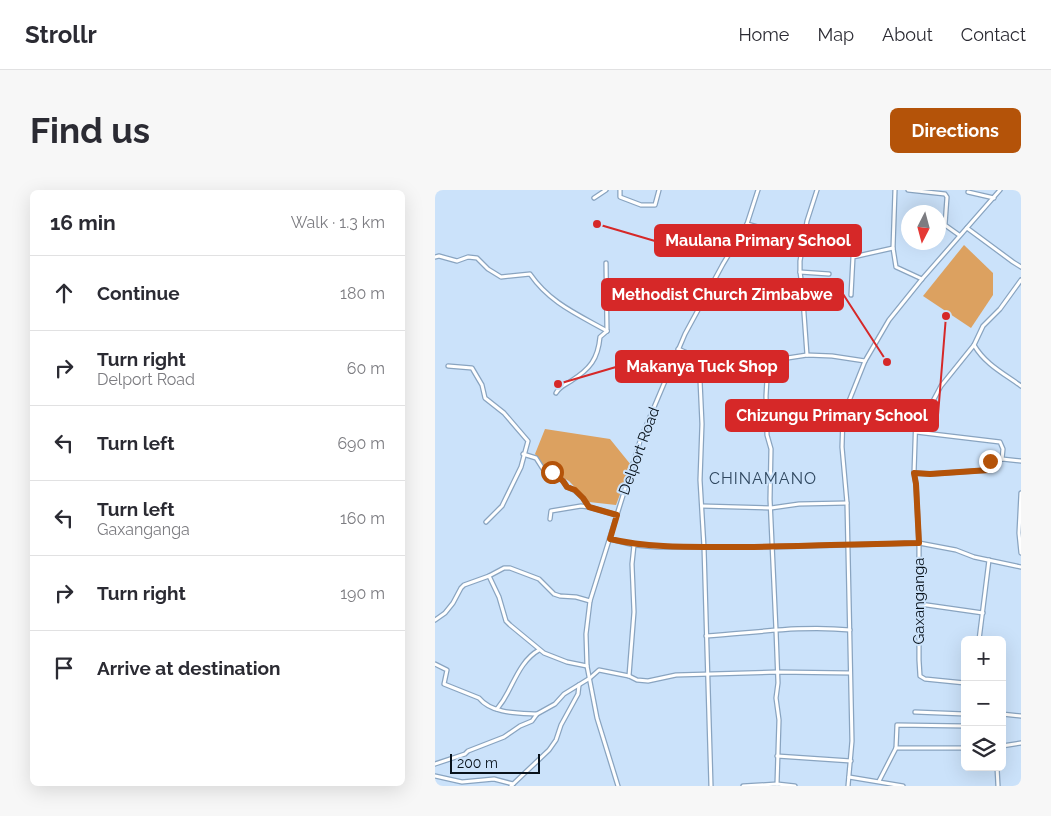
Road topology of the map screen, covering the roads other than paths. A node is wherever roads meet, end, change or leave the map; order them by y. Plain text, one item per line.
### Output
1 (606, 190) edge
2 (620, 190) edge
3 (659, 190) edge
4 (758, 190) edge
5 (817, 190) edge
6 (895, 190) edge
7 (908, 190) edge
8 (1000, 190) edge
9 (968, 192) dead end
10 (595, 198) dead end
11 (994, 198) junction
12 (747, 224) junction
13 (967, 228) junction
14 (959, 235) junction
15 (803, 239) junction
16 (893, 248) junction
17 (435, 257) edge
18 (606, 263) dead end
19 (1021, 267) edge
20 (800, 272) junction
21 (829, 274) dead end
22 (922, 279) junction
23 (1021, 280) edge
24 (851, 295) dead end
25 (607, 331) junction
26 (974, 345) junction
27 (679, 349) junction
28 (807, 355) junction
29 (699, 358) junction
30 (768, 361) junction
31 (865, 361) junction
32 (448, 366) dead end
33 (1021, 386) edge
34 (556, 393) dead end
35 (916, 432) junction
36 (523, 454) junction
37 (1002, 460) junction
38 (1021, 461) edge
39 (914, 473) junction
40 (1021, 493) edge
41 (847, 503) junction
42 (701, 506) junction
43 (589, 507) junction
44 (771, 508) junction
45 (617, 515) junction
46 (550, 519) dead end
47 (486, 522) dead end
48 (610, 539) junction
49 (919, 543) junction
50 (847, 544) junction
51 (634, 545) junction
52 (704, 547) junction
53 (772, 547) junction
54 (1021, 553) edge
55 (989, 560) junction
56 (1021, 567) edge
57 (489, 576) junction
58 (590, 601) junction
59 (919, 604) junction
60 (983, 613) junction
61 (435, 620) edge
62 (777, 630) junction
63 (850, 630) junction
64 (707, 636) junction
65 (980, 636) edge
66 (539, 650) junction
67 (435, 664) edge
68 (587, 666) junction
69 (777, 672) junction
70 (850, 673) junction
71 (707, 674) junction
72 (629, 676) junction
73 (590, 678) junction
74 (961, 682) edge
75 (579, 685) junction
76 (497, 709) junction
77 (915, 712) dead end
78 (537, 714) junction
79 (961, 714) edge
80 (1006, 714) edge
81 (1021, 716) edge
82 (961, 726) edge
83 (1021, 743) edge
84 (1006, 745) edge
85 (896, 748) junction
86 (961, 748) edge
87 (777, 756) junction
88 (851, 761) junction
89 (435, 764) edge
90 (997, 771) edge
91 (435, 776) edge
92 (849, 776) junction
93 (879, 781) junction
94 (777, 784) junction
95 (512, 785) edge
96 (618, 786) edge
97 (711, 786) edge
98 (743, 786) edge
99 (795, 786) edge
100 (848, 786) edge
101 (903, 786) edge
102 (998, 786) edge

1 - 10 street
2 - 3 street
4 - 12 street, Delport Road
5 - 15 street
6 - 16 street
7 - 14 street
8 - 11 street
9 - 11 street
11 - 13 street
12 - 15 street
12 - 27 street, Delport Road
13 - 14 street
13 - 19 street
14 - 22 street
15 - 20 street
16 - 22 street
16 - 24 street
17 - 25 street
18 - 25 street
20 - 21 street
20 - 28 street
22 - 31 street
23 - 26 street
25 - 34 street
26 - 33 street
26 - 35 street, Gaxanganga
27 - 29 street
27 - 45 street, Delport Road
28 - 30 street
28 - 31 street
29 - 30 street
29 - 42 street
30 - 44 street
31 - 41 street
32 - 36 street
35 - 37 street
35 - 39 street, Gaxanganga
36 - 43 street
36 - 47 street
37 - 38 street
37 - 39 street
39 - 49 street, Gaxanganga
40 - 54 street
41 - 44 street
41 - 50 street
42 - 44 street
42 - 52 street
43 - 45 street
43 - 46 street
44 - 53 street
45 - 48 street, Delport Road
48 - 51 street
48 - 58 street, Delport Road
49 - 50 street
49 - 55 street
49 - 59 street, Gaxanganga
50 - 53 street
50 - 63 street
51 - 52 street
51 - 72 street
52 - 53 street
52 - 64 street
53 - 62 street
55 - 56 street
55 - 60 street
57 - 58 street
57 - 61 street
57 - 66 street
58 - 68 street, Delport Road
59 - 60 street
59 - 74 street, Gaxanganga
60 - 65 street
62 - 63 street
62 - 64 street
62 - 69 street
63 - 70 street
64 - 71 street
66 - 68 street
66 - 76 street
67 - 76 street
68 - 73 street, Delport Road
69 - 70 street
69 - 71 street
69 - 87 street
70 - 88 street
71 - 72 street
71 - 97 street
72 - 73 street
73 - 75 street
73 - 96 street, Delport Road
75 - 78 street
75 - 95 street
76 - 78 street
77 - 79 street
78 - 89 street
80 - 81 street
82 - 85 street
83 - 84 street
85 - 86 street
85 - 93 street
87 - 88 street
87 - 94 street
88 - 92 street
90 - 102 street
91 - 95 street
92 - 93 street
92 - 100 street
93 - 101 street
94 - 98 street
94 - 99 street

